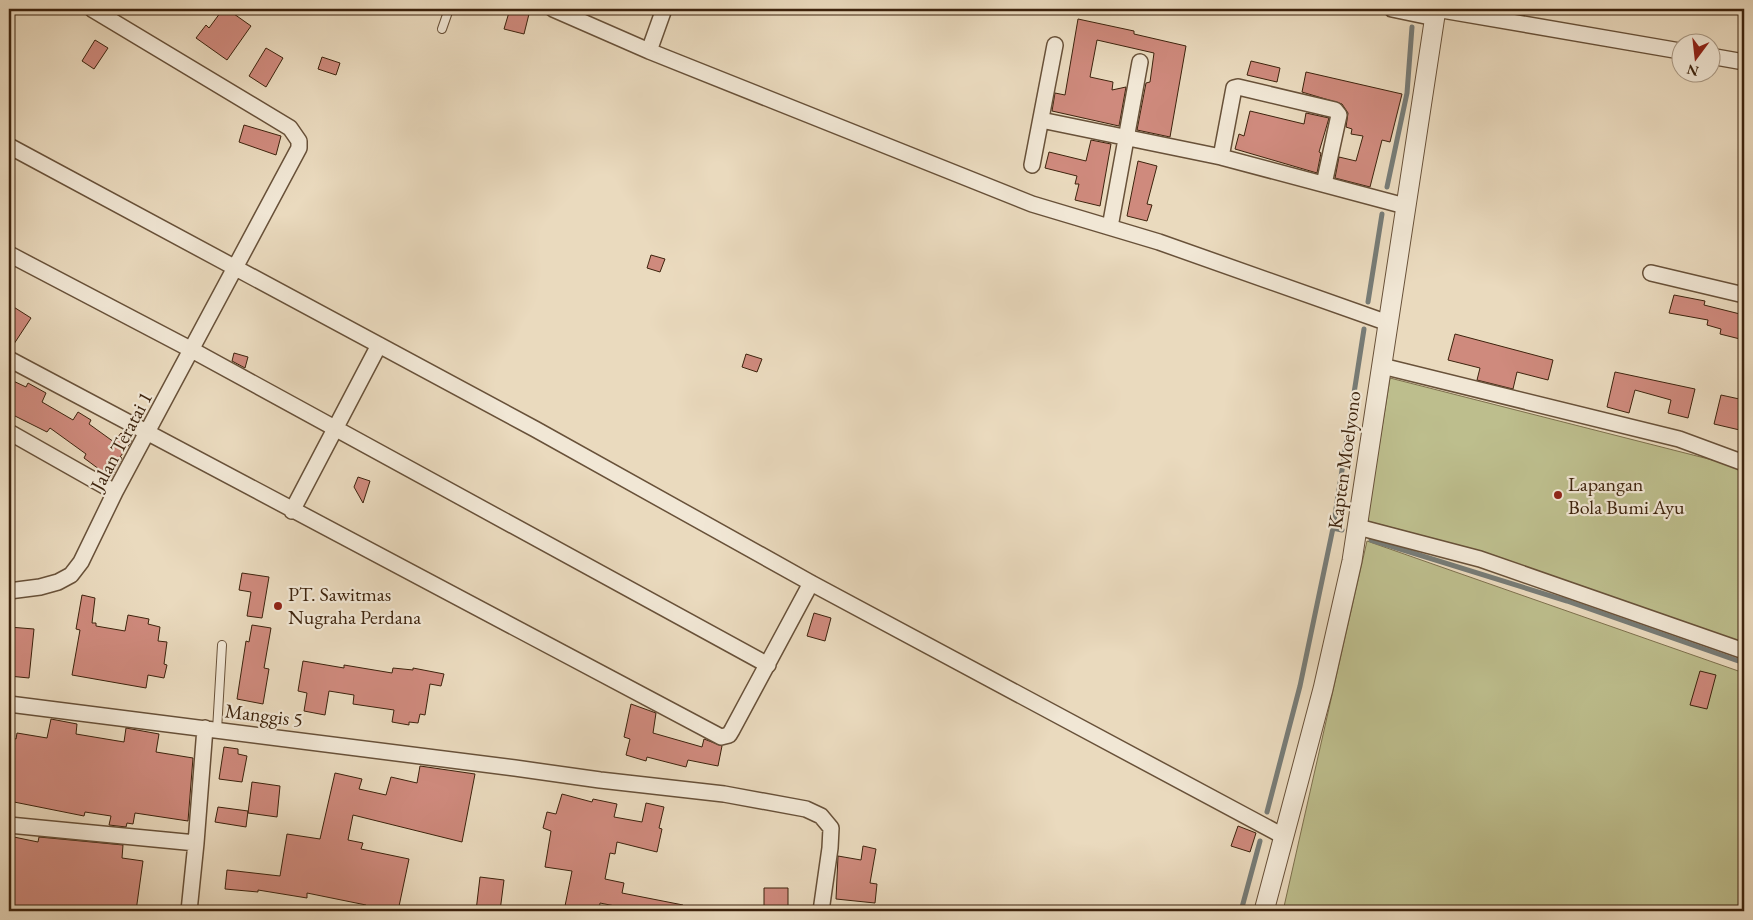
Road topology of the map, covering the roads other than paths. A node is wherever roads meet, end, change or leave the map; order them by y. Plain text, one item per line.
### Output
1 (92, 9) edge
2 (449, 9) edge
3 (553, 9) edge
4 (664, 9) edge
5 (1392, 9) edge
6 (1436, 12) edge
7 (442, 29) dead end
8 (1055, 45) dead end
9 (1670, 49) edge
10 (648, 51) junction
11 (1720, 58) edge
12 (1140, 62) dead end
13 (1744, 62) edge
14 (1041, 120) junction
15 (1126, 137) junction
16 (9, 146) edge
17 (1221, 157) junction
18 (1032, 165) dead end
19 (1324, 184) junction
20 (1405, 206) junction
21 (1110, 227) junction
22 (9, 254) edge
23 (236, 268) junction
24 (1652, 273) dead end
25 (1744, 295) edge
26 (1388, 323) junction
27 (379, 345) junction
28 (192, 350) junction
29 (9, 359) edge
30 (1382, 366) junction
31 (335, 430) junction
32 (9, 432) edge
33 (147, 432) junction
34 (1744, 463) edge
35 (115, 492) junction
36 (292, 511) junction
37 (1358, 527) junction
38 (812, 583) junction
39 (9, 591) edge
40 (222, 645) dead end
41 (1744, 651) edge
42 (768, 664) junction
43 (9, 704) edge
44 (211, 729) junction
45 (9, 825) edge
46 (1283, 836) junction
47 (196, 843) junction
48 (188, 911) edge
49 (821, 911) edge
50 (1264, 911) edge

1 - 23 street, Jalan Teratai 1
2 - 7 lane
3 - 10 street
4 - 10 street
5 - 6 street
6 - 9 street
6 - 20 street, Kapten Moelyono
8 - 14 street
10 - 21 street
11 - 13 street
12 - 15 street
14 - 15 street
14 - 18 street
15 - 17 street
15 - 21 street
16 - 23 street
17 - 19 street
17 - 19 street
19 - 20 street
20 - 26 street, Kapten Moelyono
21 - 26 street
22 - 28 street
23 - 27 street
23 - 28 street, Jalan Teratai 1
24 - 25 street
26 - 30 street, Kapten Moelyono
27 - 31 street
27 - 38 street
28 - 31 street
28 - 33 street, Jalan Teratai 1
29 - 33 street
30 - 34 street
30 - 37 street, Kapten Moelyono
31 - 36 street
31 - 42 street
32 - 35 street
33 - 35 street, Jalan Teratai 1
33 - 36 street
35 - 39 street, Jalan Teratai 1
36 - 42 street
37 - 41 street
37 - 46 street, Kapten Moelyono
38 - 42 street
38 - 46 street
40 - 44 lane
43 - 44 street, Manggis 5
44 - 47 street
44 - 49 street, Manggis 5
45 - 47 street
46 - 50 street, Kapten Moelyono
47 - 48 street

